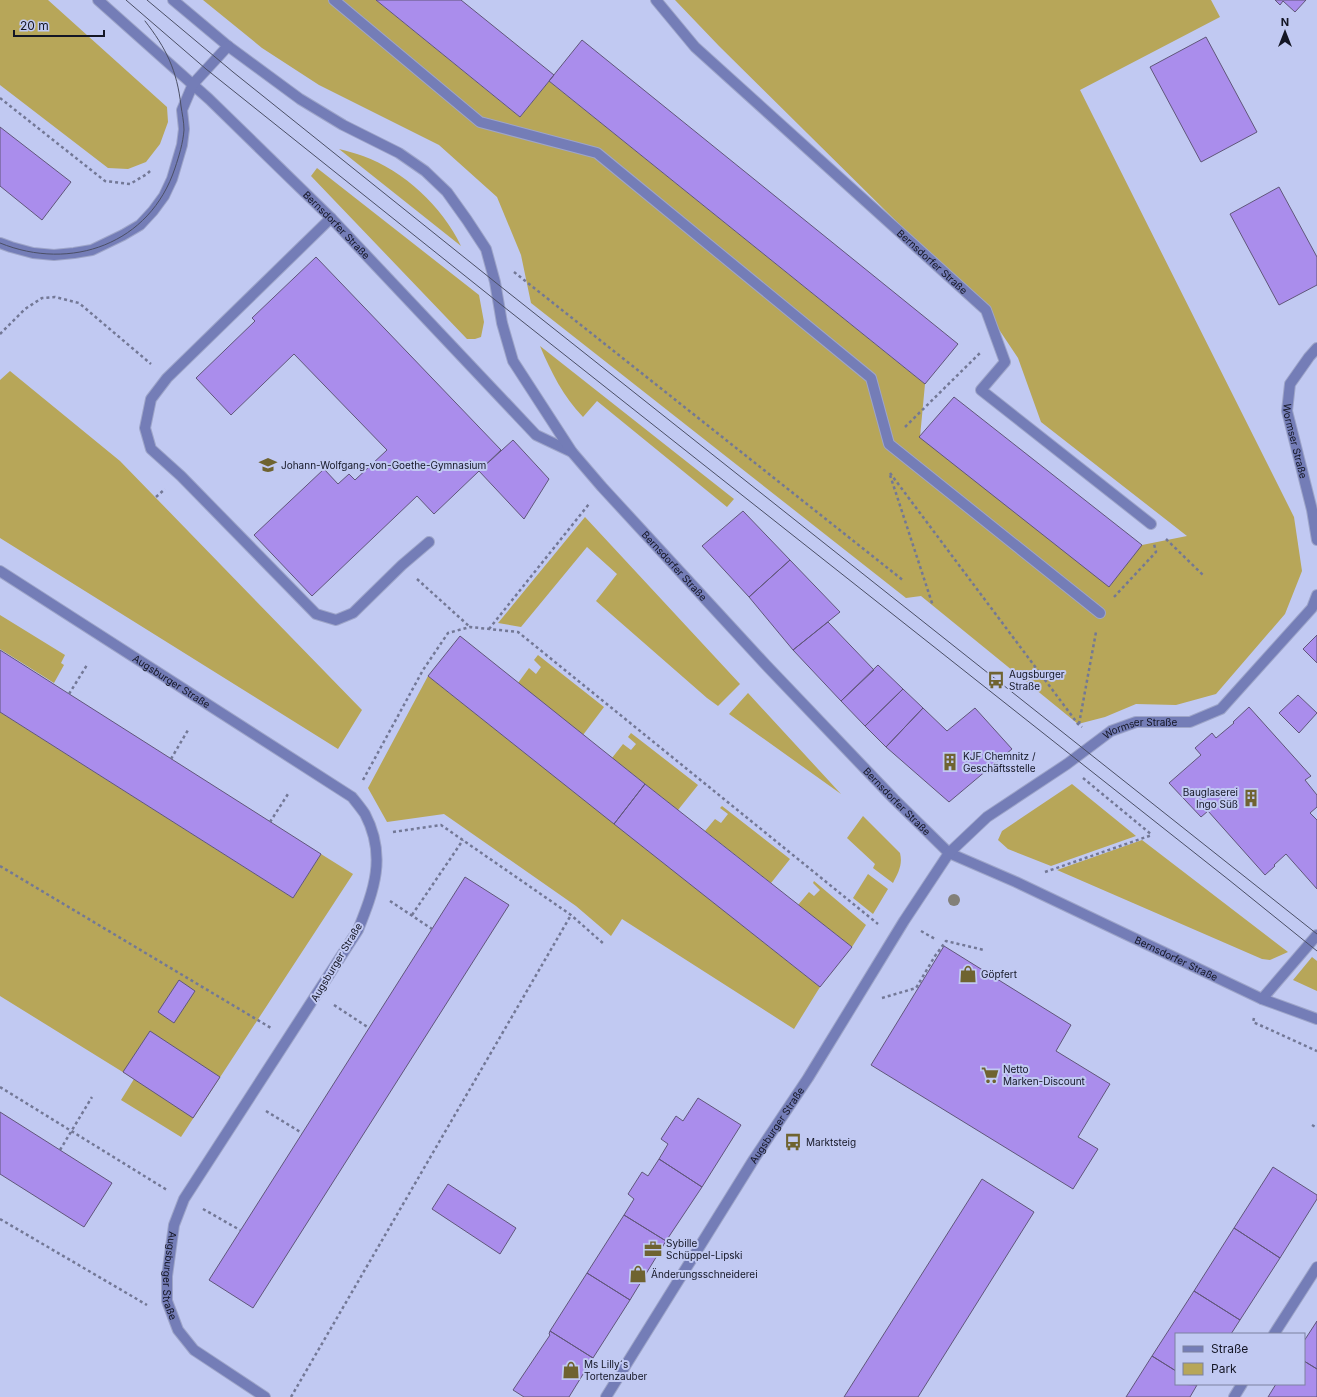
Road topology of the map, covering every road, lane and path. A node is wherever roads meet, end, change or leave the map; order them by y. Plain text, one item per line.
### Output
1 (98, 0) edge
2 (173, 0) edge
3 (334, 0) edge
4 (656, 0) edge
5 (228, 46) junction
6 (193, 84) junction
7 (0, 98) edge
8 (153, 169) dead end
9 (330, 218) junction
10 (0, 242) edge
11 (486, 249) junction
12 (0, 334) edge
13 (996, 337) junction
14 (1317, 348) edge
15 (167, 378) junction
16 (889, 444) junction
17 (572, 452) junction
18 (889, 473) junction
19 (602, 487) junction
20 (1151, 524) joint
21 (1317, 540) edge
22 (429, 542) dead end
23 (402, 565) junction
24 (0, 571) edge
25 (1203, 575) dead end
26 (904, 581) dead end
27 (1317, 596) edge
28 (933, 606) dead end
29 (1100, 613) dead end
30 (470, 627) junction
31 (489, 629) junction
32 (88, 665) dead end
33 (69, 694) dead end
34 (1078, 724) dead end
35 (188, 730) dead end
36 (171, 759) dead end
37 (1067, 764) junction
38 (288, 794) dead end
39 (352, 797) junction
40 (270, 822) dead end
41 (373, 835) junction
42 (464, 840) junction
43 (949, 853) junction
44 (0, 866) edge
45 (1016, 882) junction
46 (372, 890) junction
47 (412, 915) junction
48 (571, 915) junction
49 (432, 929) dead end
50 (1317, 935) edge
51 (894, 937) junction
52 (605, 946) dead end
53 (984, 950) dead end
54 (317, 994) junction
55 (1262, 999) junction
56 (851, 1008) junction
57 (1317, 1019) edge
58 (369, 1028) dead end
59 (288, 1039) junction
60 (1317, 1051) edge
61 (0, 1088) edge
62 (92, 1097) dead end
63 (249, 1099) junction
64 (1312, 1125) dead end
65 (1317, 1128) edge
66 (72, 1132) junction
67 (302, 1133) dead end
68 (60, 1150) dead end
69 (184, 1199) junction
70 (0, 1220) edge
71 (240, 1230) dead end
72 (1317, 1267) edge
73 (167, 1301) junction
74 (1275, 1333) edge
75 (1241, 1385) edge
76 (265, 1397) edge
77 (291, 1397) edge
78 (606, 1397) edge
79 (1234, 1397) edge

1 - 6 street, Bernsdorfer Straße
2 - 5 street, Bernsdorfer Straße
3 - 16 street
4 - 13 street, Bernsdorfer Straße
5 - 6 street
5 - 11 street, Bernsdorfer Straße
6 - 9 street, Bernsdorfer Straße
6 - 10 street
7 - 8 path
9 - 15 street
9 - 17 street, Bernsdorfer Straße
11 - 17 street, Bernsdorfer Straße
11 - 26 path
12 - 15 path
13 - 16 path
13 - 20 street, Bernsdorfer Straße
14 - 21 street, Wormser Straße
15 - 23 street
16 - 18 path
16 - 29 street
17 - 19 street, Bernsdorfer Straße
18 - 28 path
18 - 34 path
19 - 31 path
19 - 43 street, Bernsdorfer Straße
20 - 25 path
22 - 23 street
23 - 30 path
24 - 39 street, Augsburger Straße
27 - 37 street, Wormser Straße
30 - 31 path
30 - 39 path
31 - 51 path
32 - 33 path
35 - 36 path
37 - 43 street, Wormser Straße
37 - 45 path
38 - 40 path
39 - 41 street, Augsburger Straße
41 - 42 path
41 - 46 street, Augsburger Straße
42 - 47 path
42 - 48 path
43 - 45 street, Bernsdorfer Straße
43 - 51 street, Augsburger Straße
44 - 59 path
45 - 55 street, Bernsdorfer Straße
46 - 47 path
46 - 54 street, Augsburger Straße
47 - 49 path
48 - 52 path
48 - 77 path
50 - 55 street
51 - 56 street, Augsburger Straße
53 - 56 path
54 - 58 path
54 - 59 street, Augsburger Straße
55 - 57 street, Bernsdorfer Straße
55 - 60 path
56 - 78 street, Augsburger Straße
59 - 63 street, Augsburger Straße
61 - 66 path
62 - 66 path
63 - 67 path
63 - 69 street, Augsburger Straße
64 - 65 path
66 - 68 path
66 - 69 path
69 - 71 path
69 - 73 street, Augsburger Straße
70 - 73 path
72 - 74 street
73 - 76 street, Augsburger Straße
75 - 79 street

